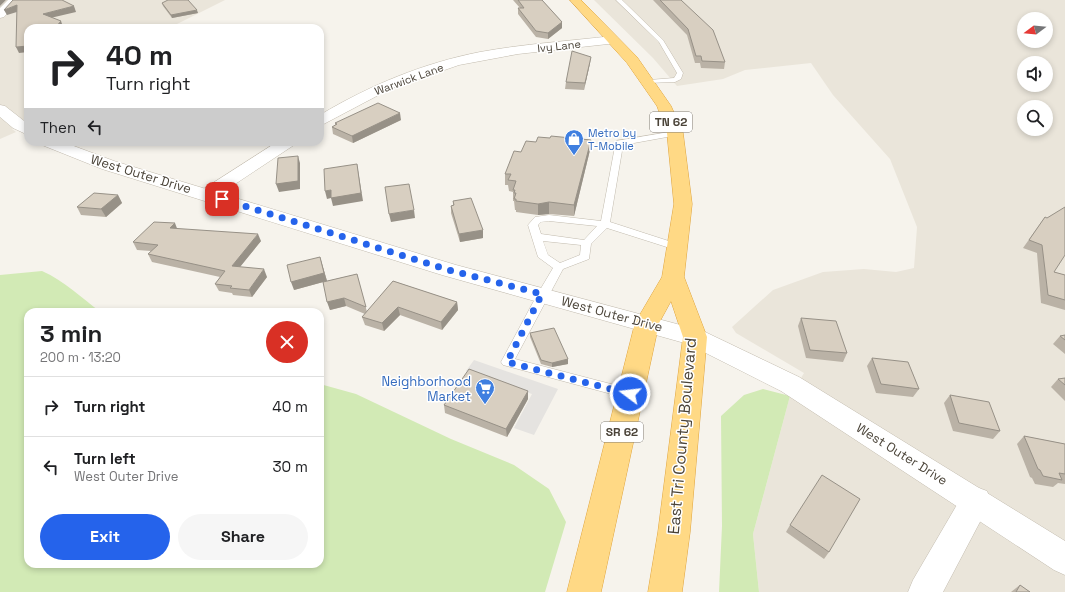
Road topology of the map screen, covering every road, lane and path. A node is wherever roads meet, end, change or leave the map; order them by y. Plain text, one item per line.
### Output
1 (14, 0) edge
2 (575, 0) edge
3 (619, 0) edge
4 (0, 15) edge
5 (613, 40) junction
6 (505, 52) joint
7 (649, 82) junction
8 (0, 109) edge
9 (324, 119) edge
10 (24, 128) edge
11 (675, 133) junction
12 (58, 146) edge
13 (282, 146) edge
14 (208, 194) junction
15 (605, 224) junction
16 (537, 237) junction
17 (586, 243) junction
18 (677, 247) junction
19 (559, 267) junction
20 (673, 277) junction
21 (542, 294) junction
22 (647, 323) junction
23 (695, 337) junction
24 (630, 394) junction
25 (976, 501) junction
26 (1065, 559) edge
27 (584, 592) edge
28 (665, 592) edge
29 (925, 592) edge

1 - 4 street
2 - 5 highway, TN 62
3 - 7 lane
5 - 6 street, Ivy Lane
5 - 7 highway, TN 62
6 - 9 street, Warwick Lane
7 - 11 highway, TN 62
8 - 10 street
11 - 15 lane
11 - 18 highway, TN 62
12 - 14 street, West Outer Drive
13 - 14 street
14 - 21 street, West Outer Drive
15 - 16 lane
15 - 17 lane
15 - 18 lane
16 - 17 lane
16 - 19 lane
17 - 19 lane
18 - 20 highway, TN 62
19 - 21 lane
20 - 22 highway, SR 62
20 - 23 highway, East Tri County Boulevard
21 - 22 street, West Outer Drive
21 - 24 lane
22 - 23 street, West Outer Drive
22 - 24 highway, SR 62
23 - 25 street, West Outer Drive
23 - 28 highway, East Tri County Boulevard
24 - 27 highway, SR 62
25 - 26 street, West Outer Drive
25 - 29 street

